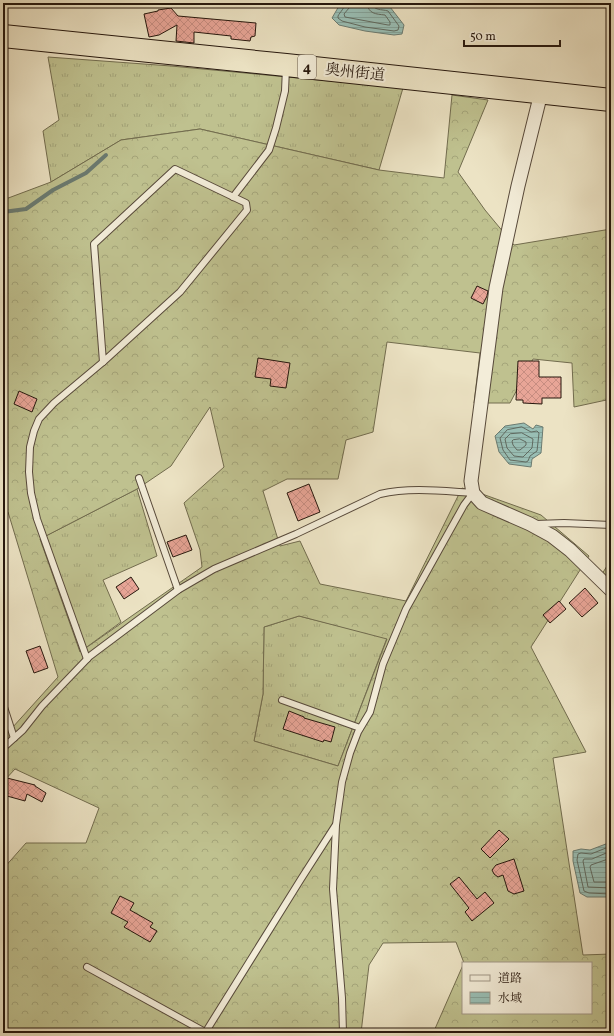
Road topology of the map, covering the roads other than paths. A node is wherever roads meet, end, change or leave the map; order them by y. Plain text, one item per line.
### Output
1 (3, 36) edge
2 (286, 65) junction
3 (541, 93) junction
4 (611, 100) edge
5 (233, 197) junction
6 (103, 362) junction
7 (139, 478) dead end
8 (473, 493) junction
9 (530, 524) junction
10 (611, 525) edge
11 (178, 590) junction
12 (611, 590) edge
13 (87, 659) junction
14 (282, 700) dead end
15 (3, 704) edge
16 (360, 728) junction
17 (14, 738) junction
18 (3, 748) edge
19 (336, 825) junction
20 (87, 967) dead end
21 (205, 1033) edge
22 (343, 1033) edge

1 - 2 highway, 奥州街道 / 4
2 - 3 highway, 奥州街道 / 4
2 - 5 lane
3 - 4 highway, 奥州街道 / 4
3 - 8 street
5 - 6 lane
5 - 6 lane
6 - 13 lane
7 - 11 lane
8 - 9 street
8 - 11 lane
8 - 16 lane
9 - 10 lane
9 - 12 street
11 - 13 lane
13 - 17 lane
14 - 16 lane
15 - 17 lane
16 - 19 lane
17 - 18 lane
19 - 21 lane
19 - 22 lane
20 - 21 lane

